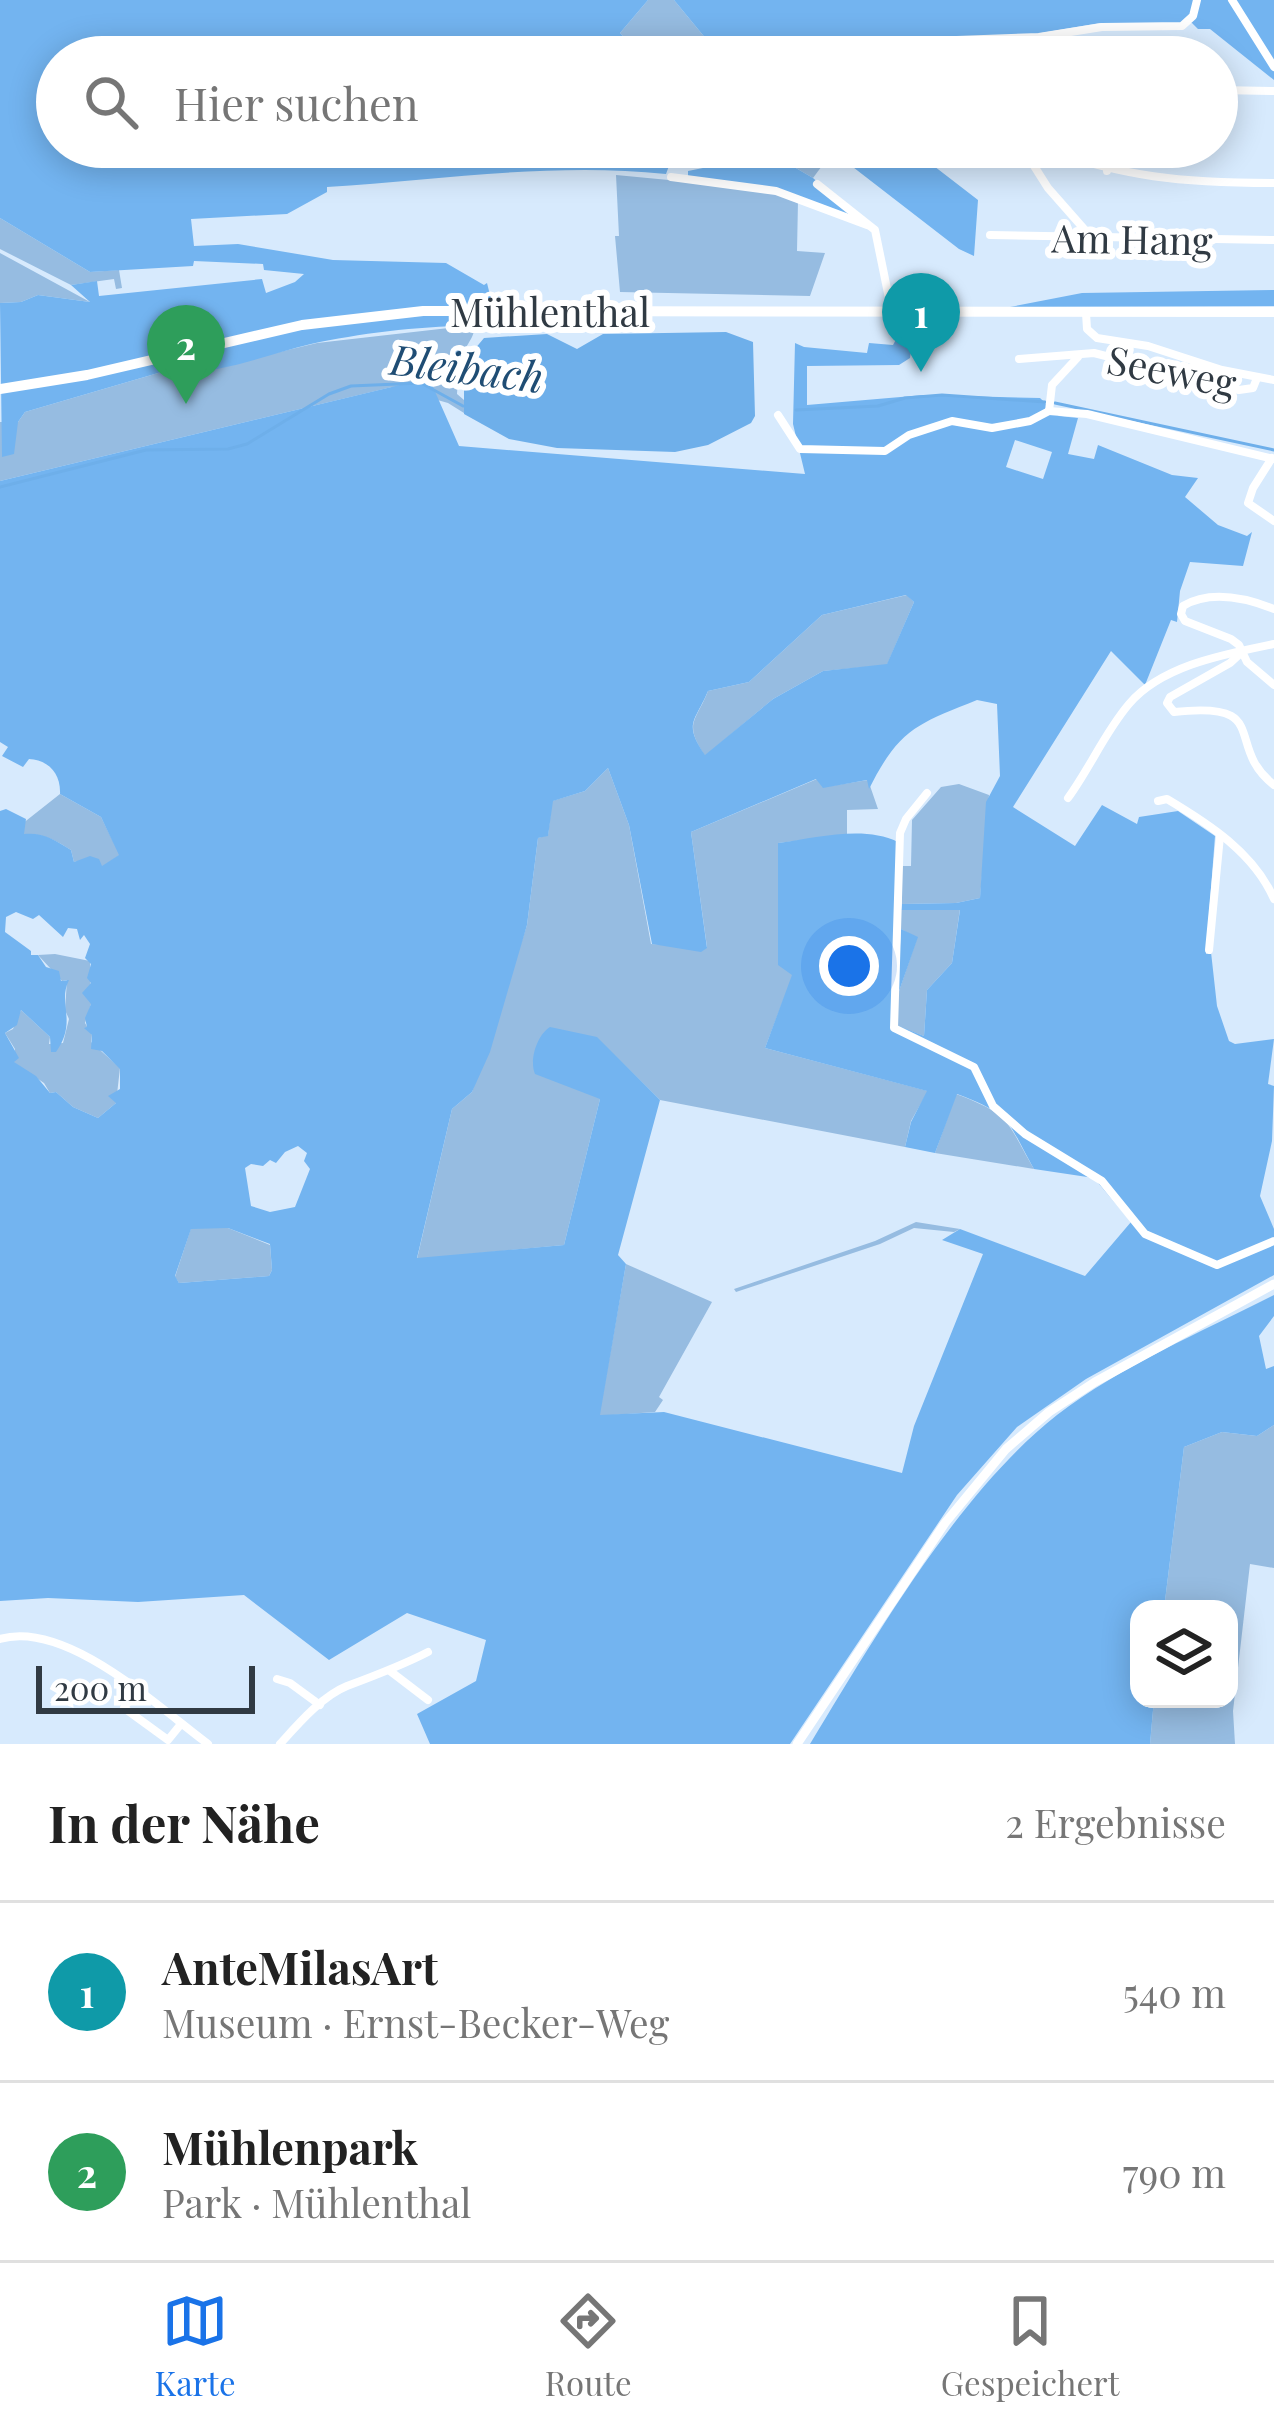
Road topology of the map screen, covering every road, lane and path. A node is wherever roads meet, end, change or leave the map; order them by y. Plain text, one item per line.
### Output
1 (1197, 0) edge
2 (1232, 0) edge
3 (1045, 36) edge
4 (1274, 68) edge
5 (1238, 90) edge
6 (1274, 91) edge
7 (1035, 168) edge
8 (1098, 168) edge
9 (1107, 168) edge
10 (1107, 171) junction
11 (671, 177) dead end
12 (1274, 183) edge
13 (817, 184) dead end
14 (867, 225) junction
15 (990, 236) dead end
16 (1092, 238) junction
17 (1274, 240) edge
18 (1274, 312) edge
19 (892, 313) junction
20 (1086, 313) junction
21 (1081, 355) junction
22 (1019, 359) dead end
23 (1257, 378) junction
24 (1274, 380) edge
25 (0, 389) edge
26 (1049, 405) junction
27 (778, 415) dead end
28 (1273, 458) edge
29 (1274, 521) edge
30 (1274, 609) edge
31 (1274, 644) edge
32 (1243, 651) junction
33 (1274, 685) edge
34 (1274, 785) edge
35 (927, 794) dead end
36 (1068, 798) dead end
37 (1158, 801) dead end
38 (1220, 836) junction
39 (1274, 899) edge
40 (1209, 950) dead end
41 (1274, 1241) edge
42 (1274, 1284) edge
43 (0, 1639) edge
44 (428, 1652) dead end
45 (390, 1671) junction
46 (277, 1679) dead end
47 (135, 1691) junction
48 (428, 1700) dead end
49 (320, 1705) junction
50 (181, 1724) junction
51 (167, 1742) edge
52 (208, 1744) edge
53 (280, 1744) edge
54 (797, 1744) edge

1 - 3 street
2 - 4 street
5 - 6 street
7 - 16 street
8 - 10 street
9 - 10 street
10 - 12 street
11 - 14 street
13 - 14 street
14 - 19 street
15 - 16 street, Am Hang
16 - 17 street, Am Hang
18 - 20 main road, Mühlenthal
19 - 20 main road, Mühlenthal
19 - 25 main road, Mühlenthal
20 - 23 street
21 - 22 street, Seeweg
21 - 23 street, Seeweg
21 - 26 street, Seeweg
23 - 24 street
26 - 27 street
26 - 28 street
28 - 29 street
30 - 32 street
31 - 32 street
32 - 33 street
32 - 34 street
32 - 36 street
35 - 41 street
37 - 38 street
38 - 39 street
38 - 40 street
42 - 54 street
43 - 47 street
44 - 45 street
45 - 48 street
45 - 49 street
46 - 49 street
47 - 50 street
47 - 51 street
49 - 53 street
50 - 51 street
50 - 52 street

